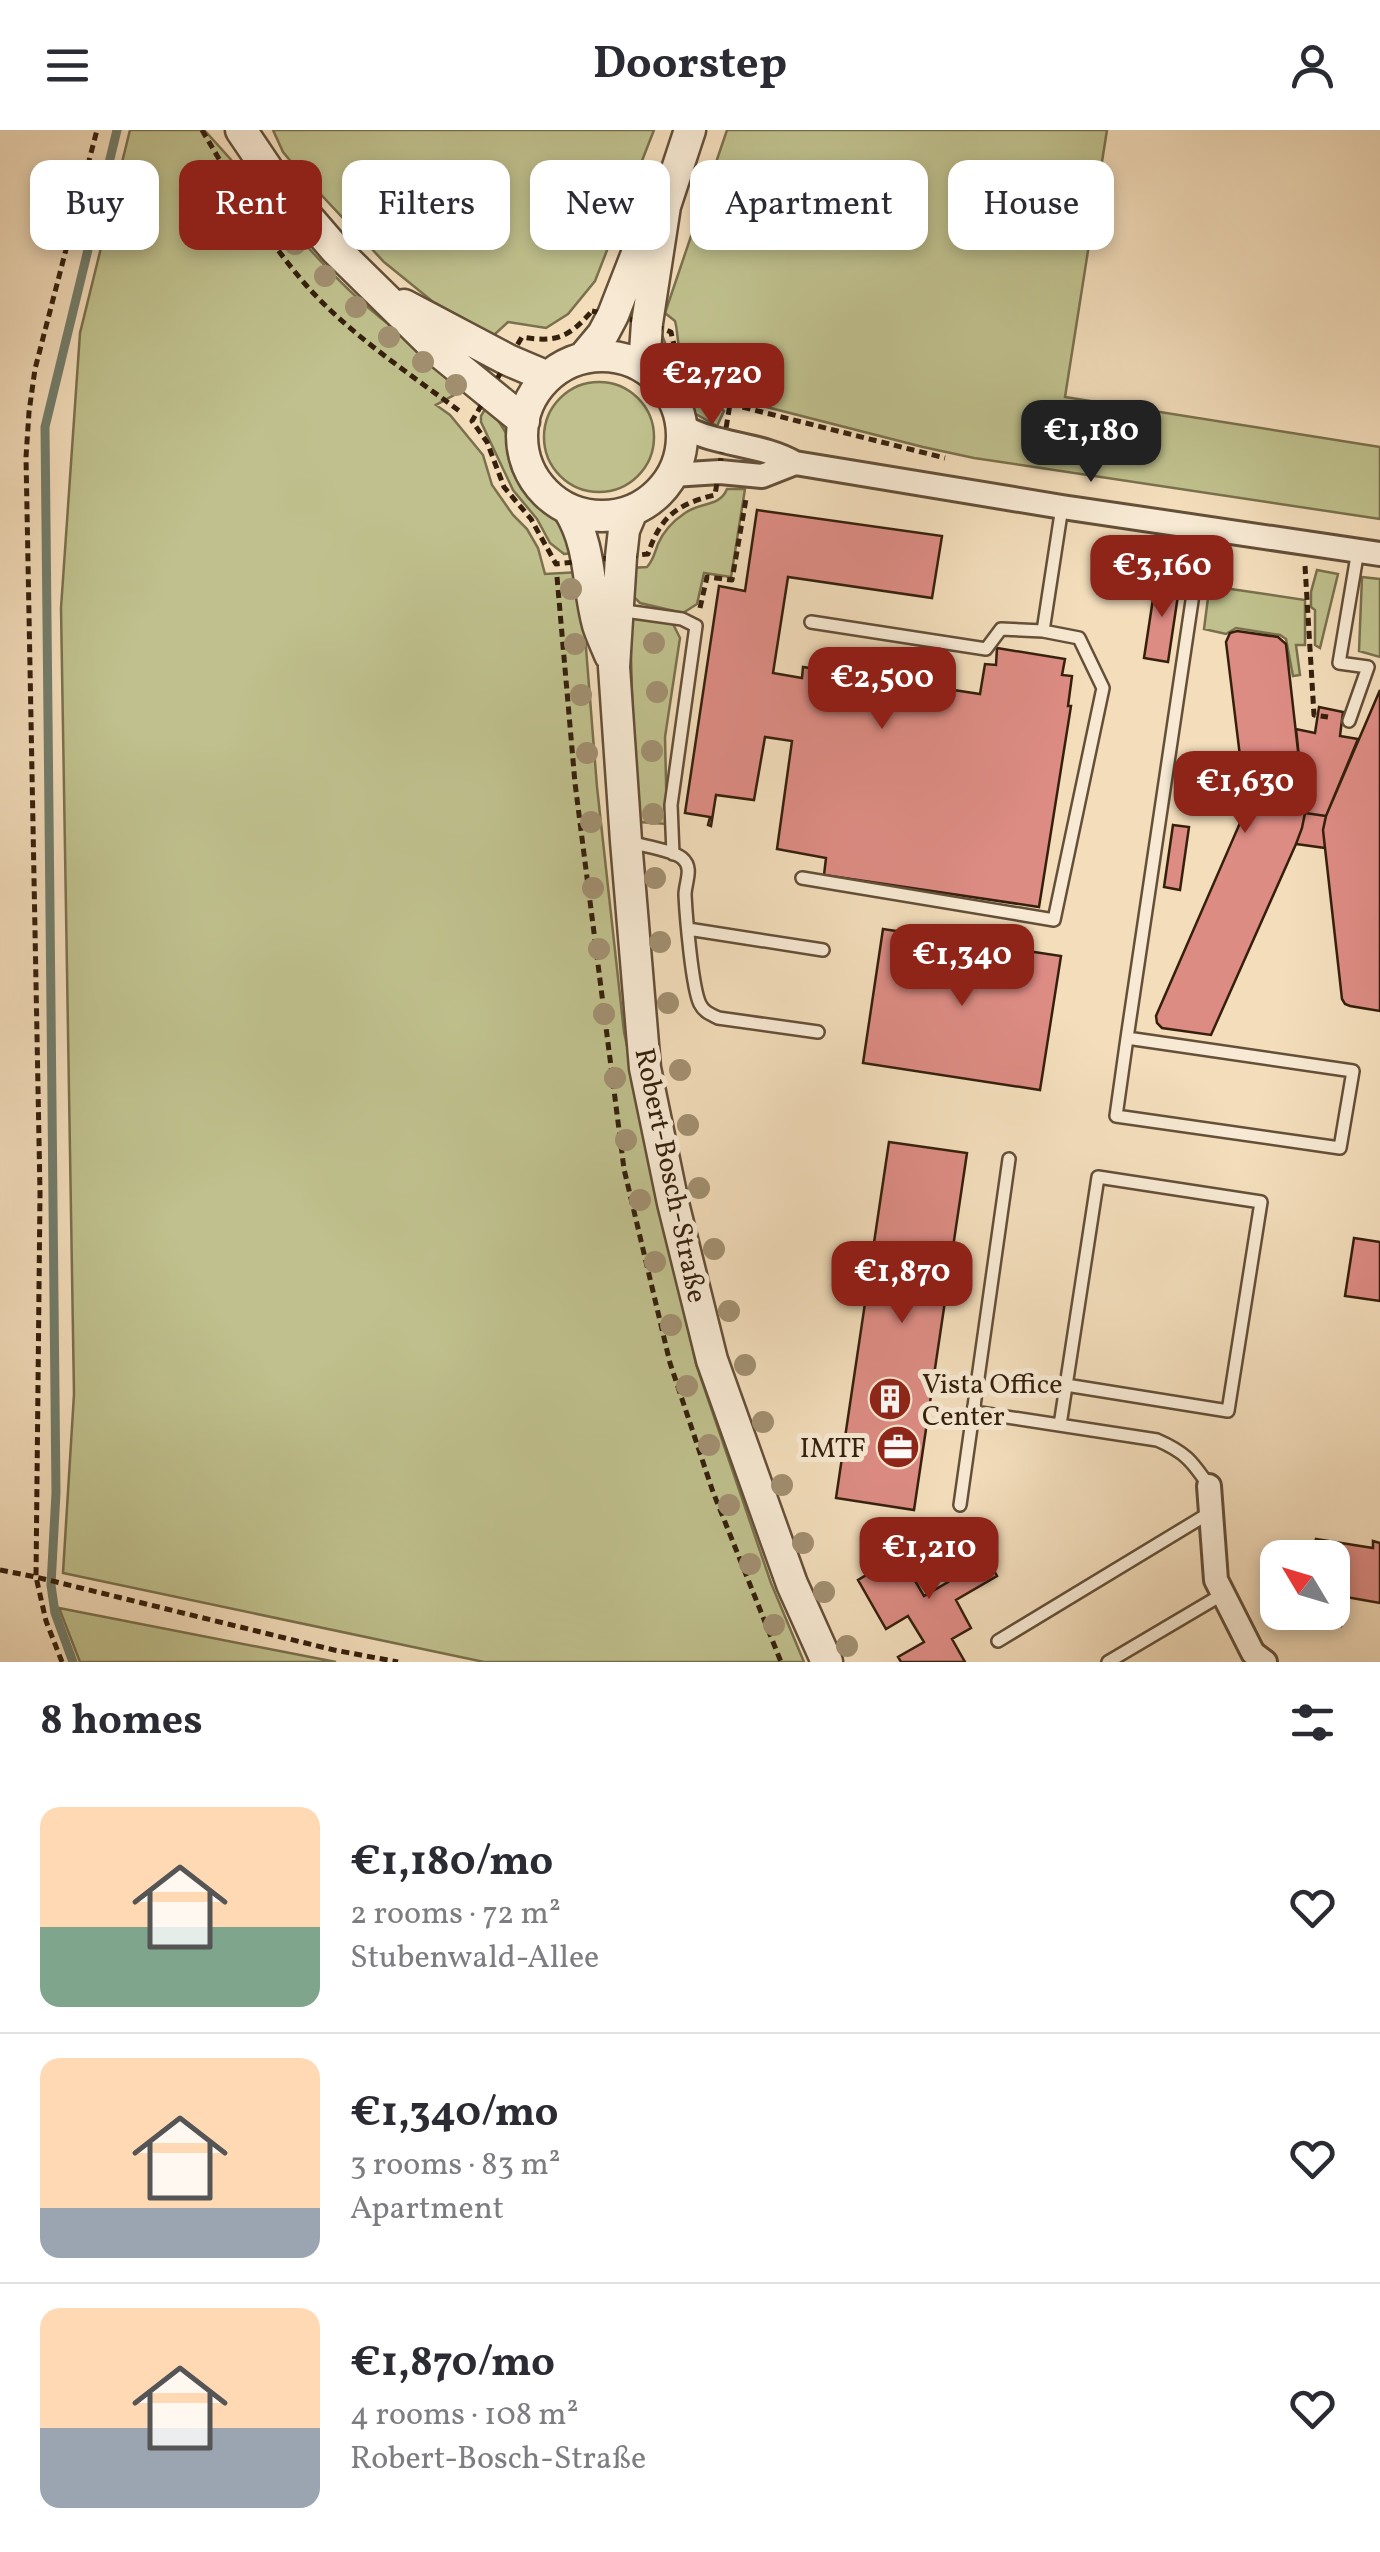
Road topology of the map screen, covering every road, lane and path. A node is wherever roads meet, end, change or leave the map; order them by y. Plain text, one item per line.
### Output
1 (97, 130) edge
2 (202, 130) edge
3 (242, 130) edge
4 (690, 130) edge
5 (670, 188) edge
6 (639, 250) edge
7 (658, 250) edge
8 (379, 292) junction
9 (614, 315) junction
10 (647, 324) junction
11 (582, 358) junction
12 (508, 360) junction
13 (644, 368) junction
14 (548, 377) junction
15 (488, 392) junction
16 (730, 404) junction
17 (524, 420) junction
18 (472, 421) junction
19 (682, 426) junction
20 (725, 443) junction
21 (954, 460) dead end
22 (795, 464) junction
23 (720, 472) junction
24 (672, 476) junction
25 (748, 486) dead end
26 (1062, 508) junction
27 (570, 510) junction
28 (632, 511) junction
29 (1202, 527) junction
30 (1369, 552) edge
31 (620, 557) junction
32 (588, 559) junction
33 (1305, 563) dead end
34 (618, 610) junction
35 (812, 622) dead end
36 (696, 626) junction
37 (1043, 631) junction
38 (614, 667) junction
39 (1349, 721) joint
40 (626, 841) junction
41 (673, 854) junction
42 (802, 878) dead end
43 (688, 929) junction
44 (823, 950) dead end
45 (818, 1032) dead end
46 (1127, 1038) junction
47 (1009, 1159) dead end
48 (1066, 1385) junction
49 (974, 1412) junction
50 (1060, 1425) junction
51 (1209, 1486) joint
52 (960, 1506) dead end
53 (1211, 1512) junction
54 (0, 1570) edge
55 (36, 1577) junction
56 (1223, 1594) junction
57 (998, 1641) dead end
58 (62, 1662) edge
59 (398, 1662) edge
60 (827, 1662) edge
61 (1108, 1662) edge
62 (1265, 1662) edge

1 - 55 path
2 - 18 path
3 - 8 street
4 - 5 street
6 - 9 street
7 - 10 street
8 - 12 street
8 - 15 street
9 - 10 path
9 - 11 street
9 - 12 path
10 - 13 street
10 - 16 path
11 - 13 street
11 - 14 street
12 - 14 street
12 - 15 path
13 - 19 street
14 - 17 street
15 - 17 street
15 - 18 path
16 - 20 path
16 - 21 path
17 - 27 street, Robert-Bosch-Straße
18 - 32 path
19 - 20 street
19 - 24 street
20 - 22 street
20 - 23 path
22 - 23 street
22 - 26 street
23 - 24 street
23 - 31 path
24 - 28 street
25 - 36 path
26 - 29 street
26 - 37 lane
27 - 28 street
27 - 32 street, Robert-Bosch-Straße
28 - 31 street, Robert-Bosch-Straße
29 - 30 street
29 - 46 lane
30 - 39 lane
31 - 32 path
31 - 34 street, Robert-Bosch-Straße
32 - 38 street, Robert-Bosch-Straße
33 - 39 path
34 - 36 lane
34 - 38 street, Robert-Bosch-Straße
35 - 37 lane
36 - 41 lane
37 - 42 lane
38 - 40 street, Robert-Bosch-Straße
40 - 41 lane
40 - 60 street, Robert-Bosch-Straße
41 - 43 lane
43 - 44 lane
43 - 45 lane
46 - 46 lane
47 - 49 lane
48 - 48 lane
48 - 50 lane
49 - 50 lane
49 - 52 lane
50 - 51 lane
51 - 53 street
53 - 56 street
53 - 57 lane
54 - 55 path
55 - 58 path
55 - 59 path
56 - 61 lane
56 - 62 street

